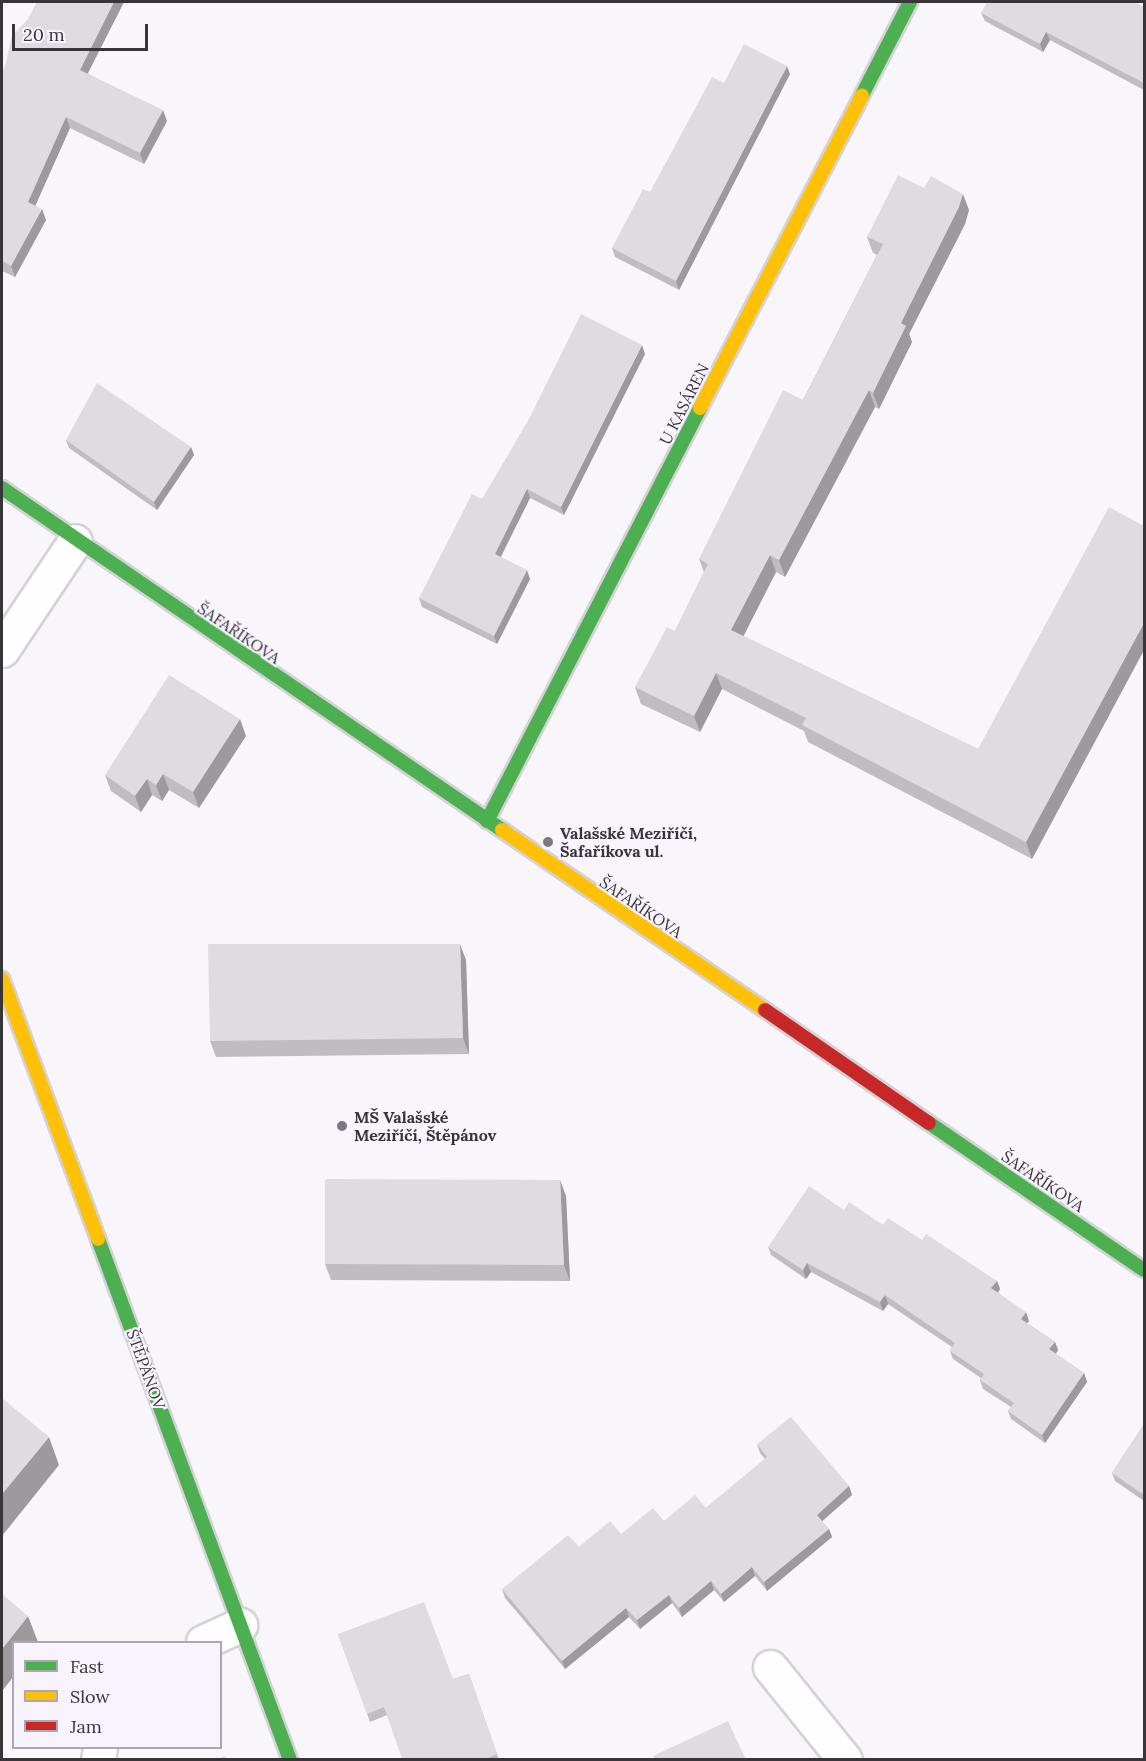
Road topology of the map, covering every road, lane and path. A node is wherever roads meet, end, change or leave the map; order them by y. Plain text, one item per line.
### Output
1 (910, 2) edge
2 (2, 488) edge
3 (75, 541) junction
4 (2, 650) edge
5 (487, 821) junction
6 (2, 979) edge
7 (1144, 1270) edge
8 (240, 1625) junction
9 (205, 1641) edge
10 (770, 1667) dead end
11 (290, 1760) edge
12 (845, 1760) edge

1 - 5 street, U KASÁREN
2 - 3 street, ŠAFAŘÍKOVA
3 - 4 street
3 - 5 street, ŠAFAŘÍKOVA
5 - 7 street, ŠAFAŘÍKOVA
6 - 8 street, ŠTĚPÁNOV
8 - 9 street
8 - 11 street, ŠTĚPÁNOV
10 - 12 street

